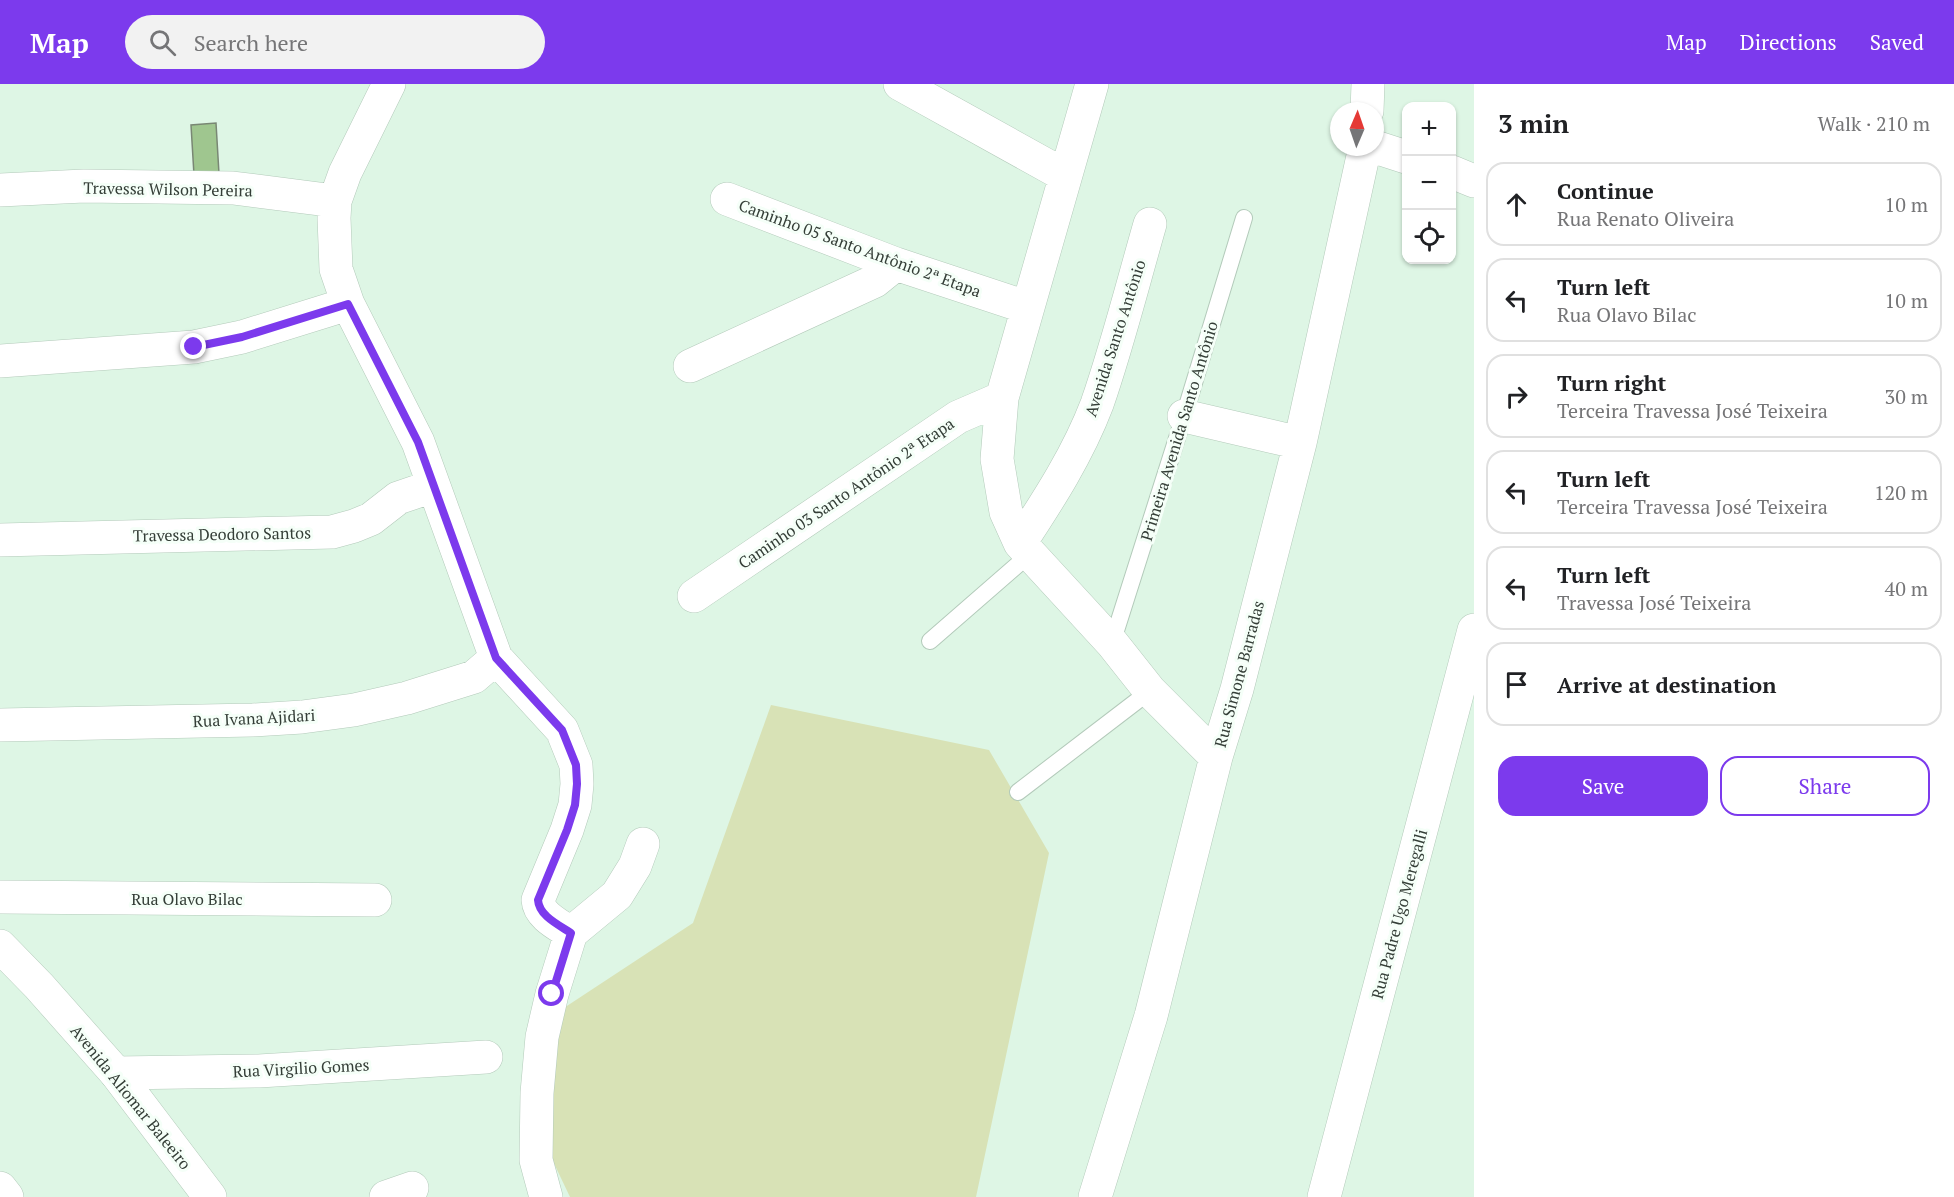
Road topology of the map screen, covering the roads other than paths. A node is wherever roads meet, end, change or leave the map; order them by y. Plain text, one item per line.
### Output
1 (389, 84) edge
2 (900, 84) edge
3 (1092, 84) edge
4 (1368, 84) edge
5 (1367, 102) edge
6 (1384, 150) edge
7 (1363, 156) edge
8 (1404, 156) edge
9 (1456, 174) edge
10 (1064, 175) junction
11 (1474, 182) edge
12 (0, 190) edge
13 (727, 199) dead end
14 (335, 201) junction
15 (1244, 218) dead end
16 (1150, 224) dead end
17 (896, 264) junction
18 (348, 304) junction
19 (1026, 307) junction
20 (0, 361) edge
21 (690, 366) dead end
22 (1002, 398) junction
23 (1184, 416) junction
24 (1300, 443) junction
25 (433, 486) junction
26 (0, 540) edge
27 (1025, 549) junction
28 (694, 596) dead end
29 (1474, 630) edge
30 (930, 641) dead end
31 (1112, 643) junction
32 (496, 658) junction
33 (1150, 691) junction
34 (0, 725) edge
35 (1216, 757) junction
36 (1018, 792) dead end
37 (643, 844) dead end
38 (0, 897) edge
39 (375, 900) dead end
40 (571, 933) junction
41 (0, 946) edge
42 (486, 1057) dead end
43 (116, 1072) junction
44 (0, 1188) edge
45 (7, 1197) edge
46 (210, 1197) edge
47 (546, 1197) edge
48 (1095, 1197) edge
49 (1324, 1197) edge

1 - 14 street
2 - 10 street
3 - 10 street
4 - 5 street
6 - 8 street
7 - 24 street, Rua Simone Barradas
9 - 11 street
10 - 19 street
12 - 14 street, Travessa Wilson Pereira
13 - 17 street, Caminho 05 Santo Antônio 2ª Etapa
14 - 18 street
15 - 23 lane, Primeira Avenida Santo Antônio
16 - 27 street, Avenida Santo Antônio
17 - 19 street, Caminho 05 Santo Antônio 2ª Etapa
17 - 21 street
18 - 20 street
18 - 25 street
19 - 22 street
22 - 27 street
22 - 28 street, Caminho 03 Santo Antônio 2ª Etapa
23 - 24 street
23 - 31 lane, Primeira Avenida Santo Antônio
24 - 35 street, Rua Simone Barradas
25 - 26 street, Travessa Deodoro Santos
25 - 32 street
27 - 30 lane
27 - 31 street
29 - 49 street, Rua Padre Ugo Meregalli
31 - 33 street
32 - 34 street, Rua Ivana Ajidari
32 - 40 street
33 - 35 street
33 - 36 lane
35 - 48 street, Rua Simone Barradas
37 - 40 street
38 - 39 street, Rua Olavo Bilac
40 - 47 street
41 - 43 street, Avenida Aliomar Baleeiro
42 - 43 street, Rua Virgilio Gomes
43 - 46 street, Avenida Aliomar Baleeiro
44 - 45 street

